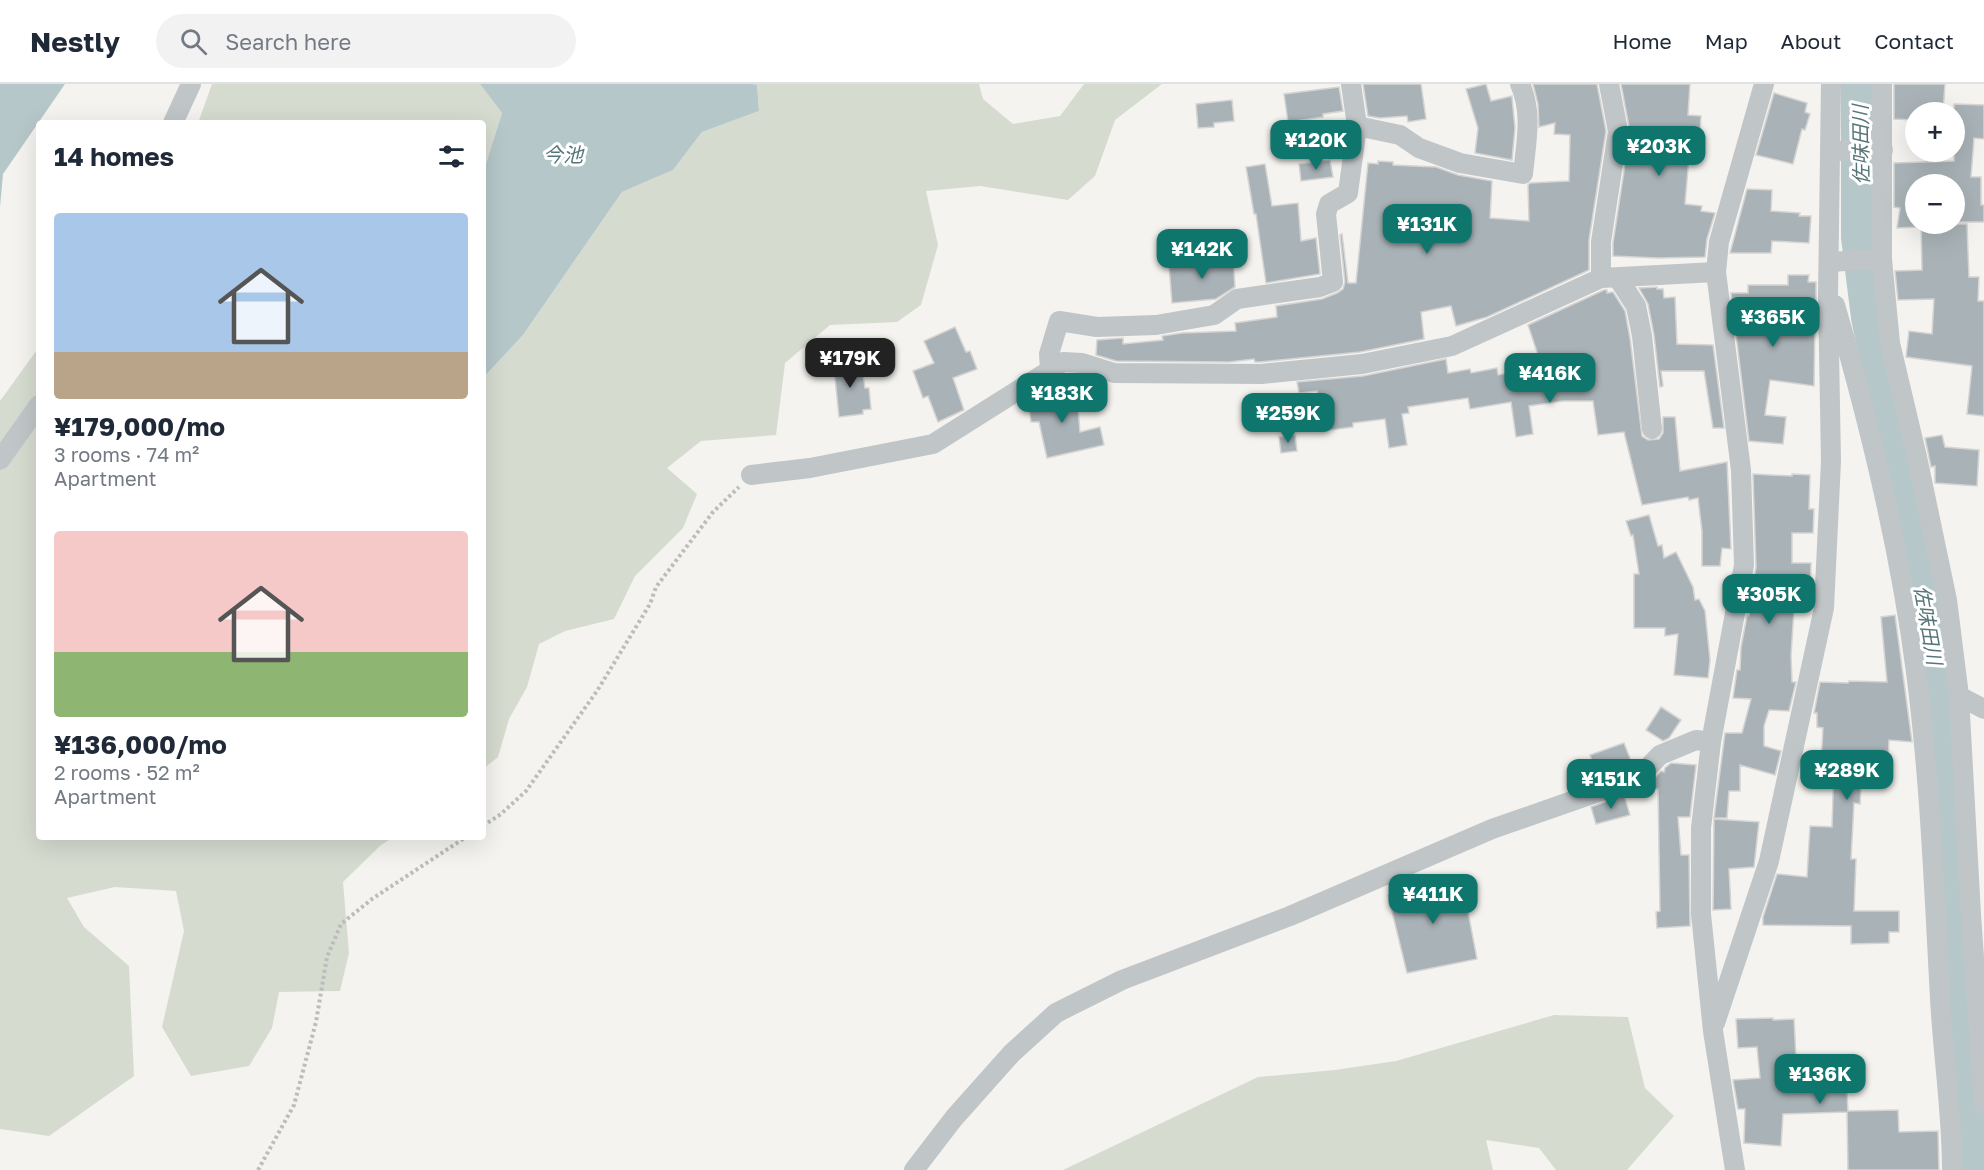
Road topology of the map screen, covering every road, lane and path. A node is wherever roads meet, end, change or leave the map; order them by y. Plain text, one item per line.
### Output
1 (191, 84) edge
2 (1351, 84) edge
3 (1520, 84) edge
4 (1609, 84) edge
5 (1764, 84) edge
6 (1831, 84) edge
7 (1882, 84) edge
8 (173, 120) edge
9 (1358, 126) junction
10 (1880, 150) junction
11 (1834, 151) junction
12 (1880, 259) junction
13 (1833, 262) junction
14 (1716, 272) junction
15 (1609, 278) junction
16 (1828, 282) junction
17 (1050, 369) junction
18 (36, 409) edge
19 (1652, 429) dead end
20 (0, 460) edge
21 (751, 475) joint
22 (1959, 696) junction
23 (1984, 709) edge
24 (1711, 742) junction
25 (486, 824) edge
26 (461, 840) edge
27 (1713, 1031) junction
28 (1984, 1103) edge
29 (258, 1170) edge
30 (914, 1170) edge
31 (1735, 1170) edge
32 (1952, 1170) edge

1 - 8 street
2 - 9 street
3 - 9 street
4 - 15 street
5 - 14 street
6 - 11 street
7 - 10 street
9 - 17 street
10 - 11 street
10 - 12 street
11 - 13 street
12 - 13 street
12 - 22 street
13 - 16 street
14 - 15 street
14 - 24 street
15 - 17 street
15 - 19 street
16 - 27 street
16 - 32 street
17 - 21 street
18 - 20 street
21 - 25 path
22 - 23 street
22 - 28 street
24 - 27 street
24 - 30 street
26 - 29 path
27 - 31 street

